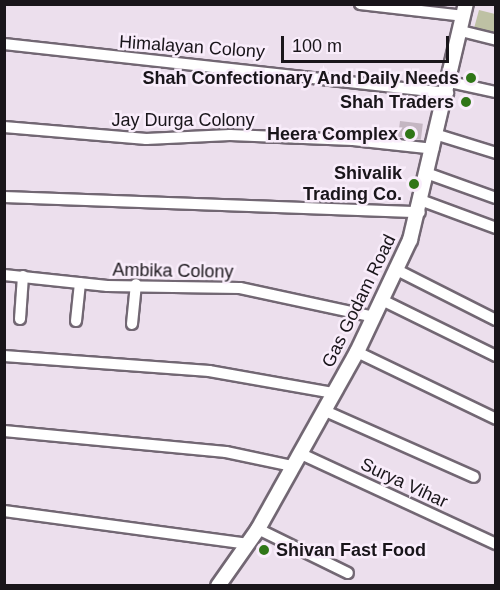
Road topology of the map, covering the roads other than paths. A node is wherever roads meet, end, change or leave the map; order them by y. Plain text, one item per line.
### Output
1 (360, 4) edge
2 (465, 10) edge
3 (461, 31) junction
4 (495, 40) edge
5 (4, 44) edge
6 (449, 87) junction
7 (495, 92) edge
8 (4, 127) edge
9 (438, 135) junction
10 (434, 149) junction
11 (495, 153) edge
12 (429, 174) junction
13 (4, 197) edge
14 (495, 198) edge
15 (421, 206) junction
16 (495, 228) edge
17 (395, 269) junction
18 (4, 275) edge
19 (23, 276) junction
20 (80, 283) junction
21 (136, 284) junction
22 (382, 300) junction
23 (374, 317) junction
24 (20, 319) dead end
25 (495, 320) edge
26 (75, 321) dead end
27 (132, 324) dead end
28 (357, 352) junction
29 (4, 356) edge
30 (495, 356) edge
31 (334, 393) junction
32 (323, 410) junction
33 (495, 418) edge
34 (4, 431) edge
35 (299, 453) junction
36 (292, 466) junction
37 (474, 477) dead end
38 (4, 511) edge
39 (258, 529) junction
40 (247, 544) junction
41 (495, 544) edge
42 (348, 573) dead end
43 (218, 585) edge

1 - 2 street
2 - 3 main road, Gas Godam Road
3 - 4 street
3 - 6 main road, Gas Godam Road
5 - 6 street, Himalayan Colony
6 - 7 street, Himalayan Colony
6 - 9 main road, Gas Godam Road
8 - 10 street, Jay Durga Colony
9 - 10 main road, Gas Godam Road
9 - 11 street
10 - 12 main road, Gas Godam Road
12 - 14 street
12 - 15 main road, Gas Godam Road
13 - 15 street
15 - 16 street
15 - 17 main road, Gas Godam Road
17 - 22 main road, Gas Godam Road
17 - 25 street
18 - 19 street, Ambika Colony
19 - 20 street, Ambika Colony
19 - 24 street
20 - 21 street, Ambika Colony
20 - 26 street
21 - 23 street, Ambika Colony
21 - 27 street
22 - 23 main road, Gas Godam Road
22 - 30 street
23 - 28 main road, Gas Godam Road
28 - 31 main road, Gas Godam Road
28 - 33 street
29 - 31 street
31 - 32 main road, Gas Godam Road
32 - 35 main road, Gas Godam Road
32 - 37 street
34 - 36 street
35 - 36 main road, Gas Godam Road
35 - 41 street, Surya Vihar
36 - 39 main road, Gas Godam Road
38 - 40 street
39 - 40 main road, Gas Godam Road
39 - 42 street
40 - 43 main road, Gas Godam Road

